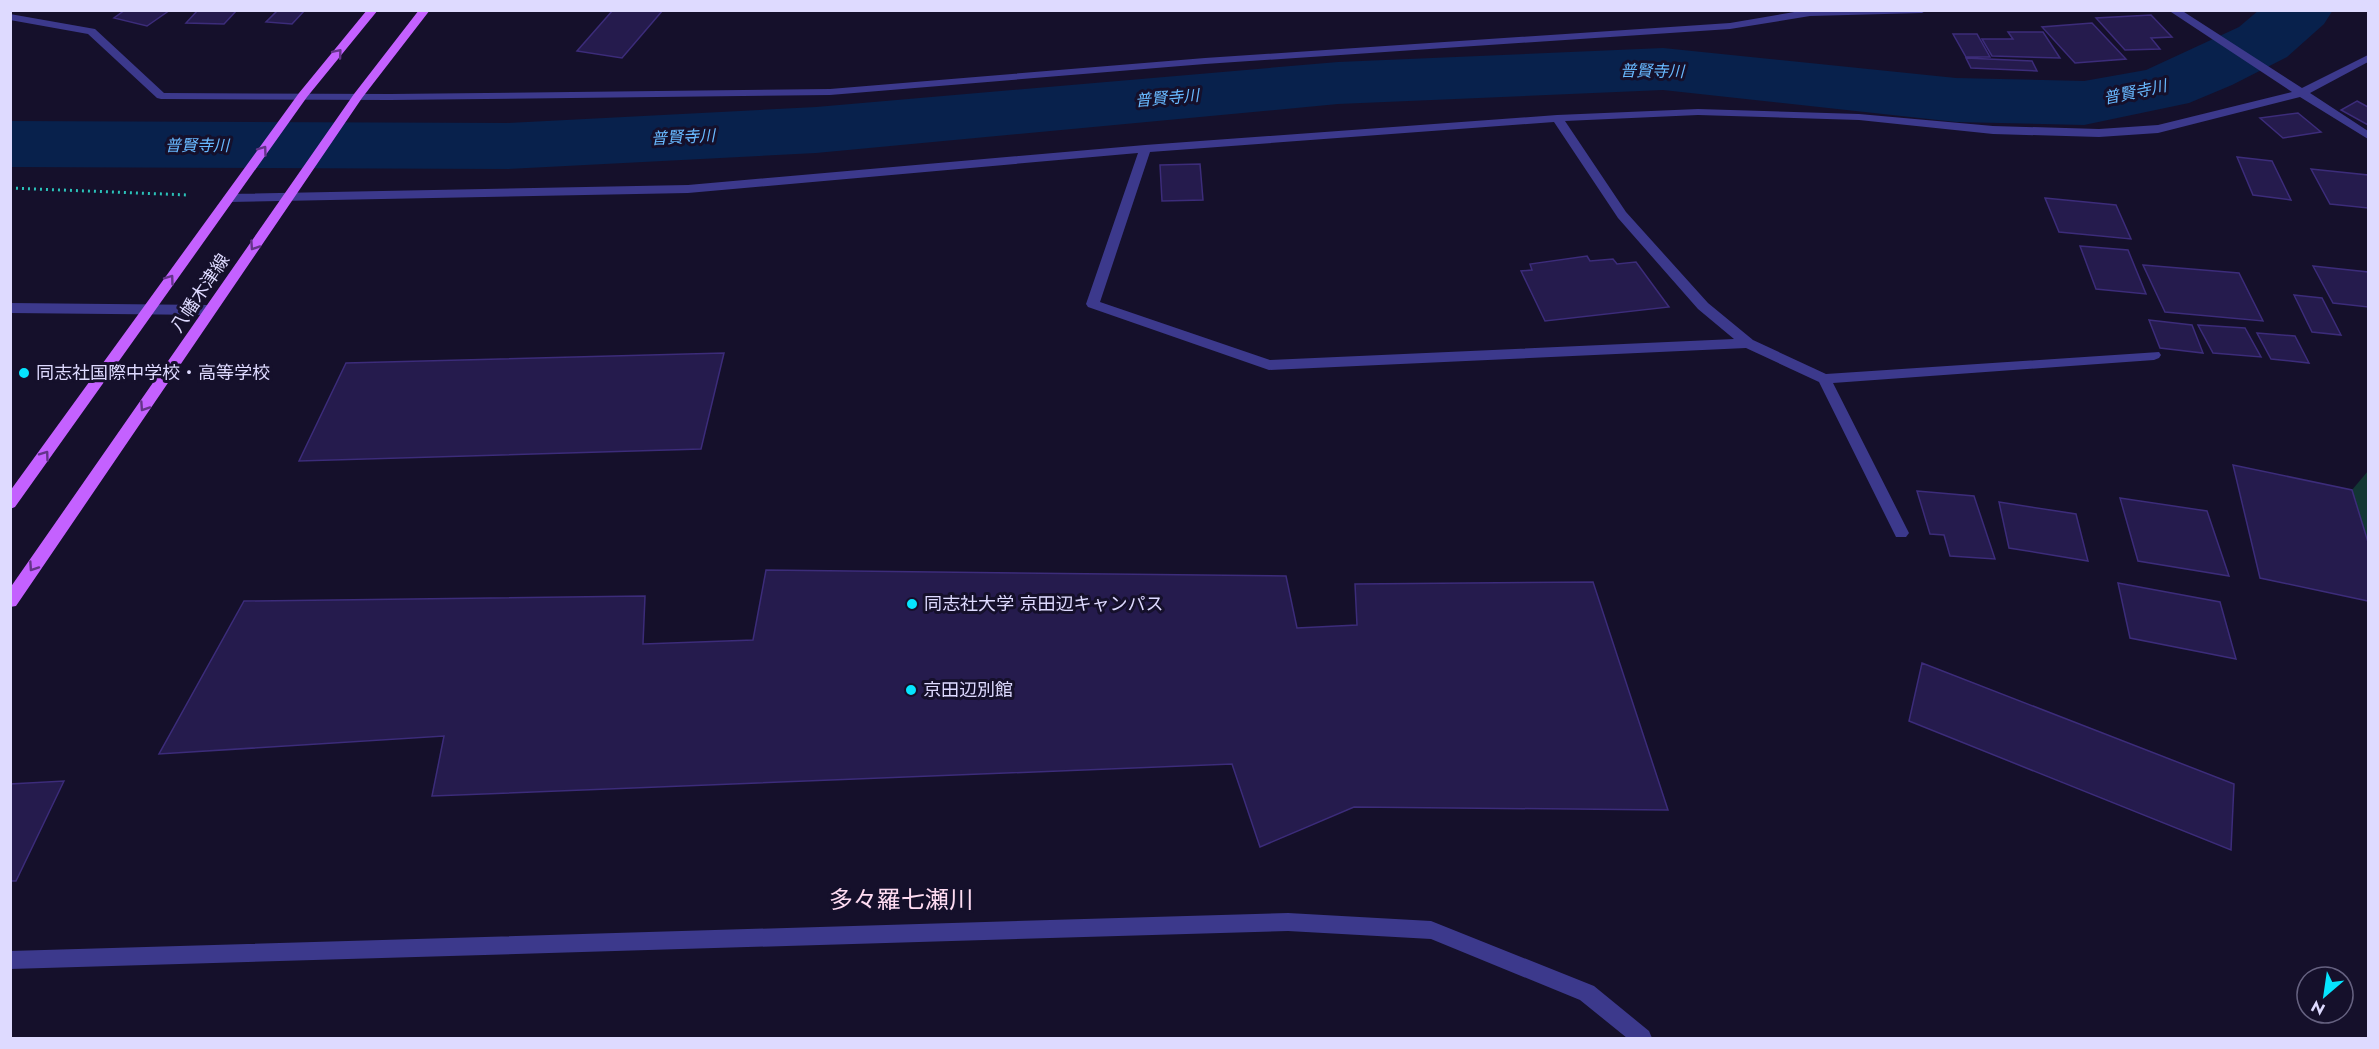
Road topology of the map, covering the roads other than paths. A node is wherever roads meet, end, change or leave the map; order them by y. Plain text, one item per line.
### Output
1 (373, 10) edge
2 (425, 10) edge
3 (1922, 10) edge
4 (2173, 10) edge
5 (10, 17) edge
6 (2368, 58) edge
7 (2302, 93) junction
8 (303, 95) junction
9 (358, 96) junction
10 (1557, 118) junction
11 (2368, 136) edge
12 (1145, 149) junction
13 (287, 197) junction
14 (229, 198) junction
15 (10, 308) edge
16 (150, 308) junction
17 (210, 310) junction
18 (1748, 344) junction
19 (2154, 355) dead end
20 (1824, 379) junction
21 (10, 502) edge
22 (1901, 532) dead end
23 (10, 601) edge
24 (10, 960) edge
25 (1642, 1038) edge

8 -> 1 main road, 八幡木津線
2 - 9 main road, 八幡木津線
3 - 9 street
4 - 7 street
5 - 8 street
6 - 7 street
7 - 10 street
7 - 11 street
8 - 9 street
14 -> 8 main road, 八幡木津線
9 - 13 main road, 八幡木津線
10 - 12 street
10 - 18 street
12 - 13 street
12 - 18 street
13 - 14 street
13 -> 17 main road, 八幡木津線
16 -> 14 main road, 八幡木津線
15 - 16 street
16 - 17 street
21 -> 16 main road, 八幡木津線
17 -> 23 main road, 八幡木津線
18 - 20 street
19 - 20 street
20 - 22 street
24 - 25 street

